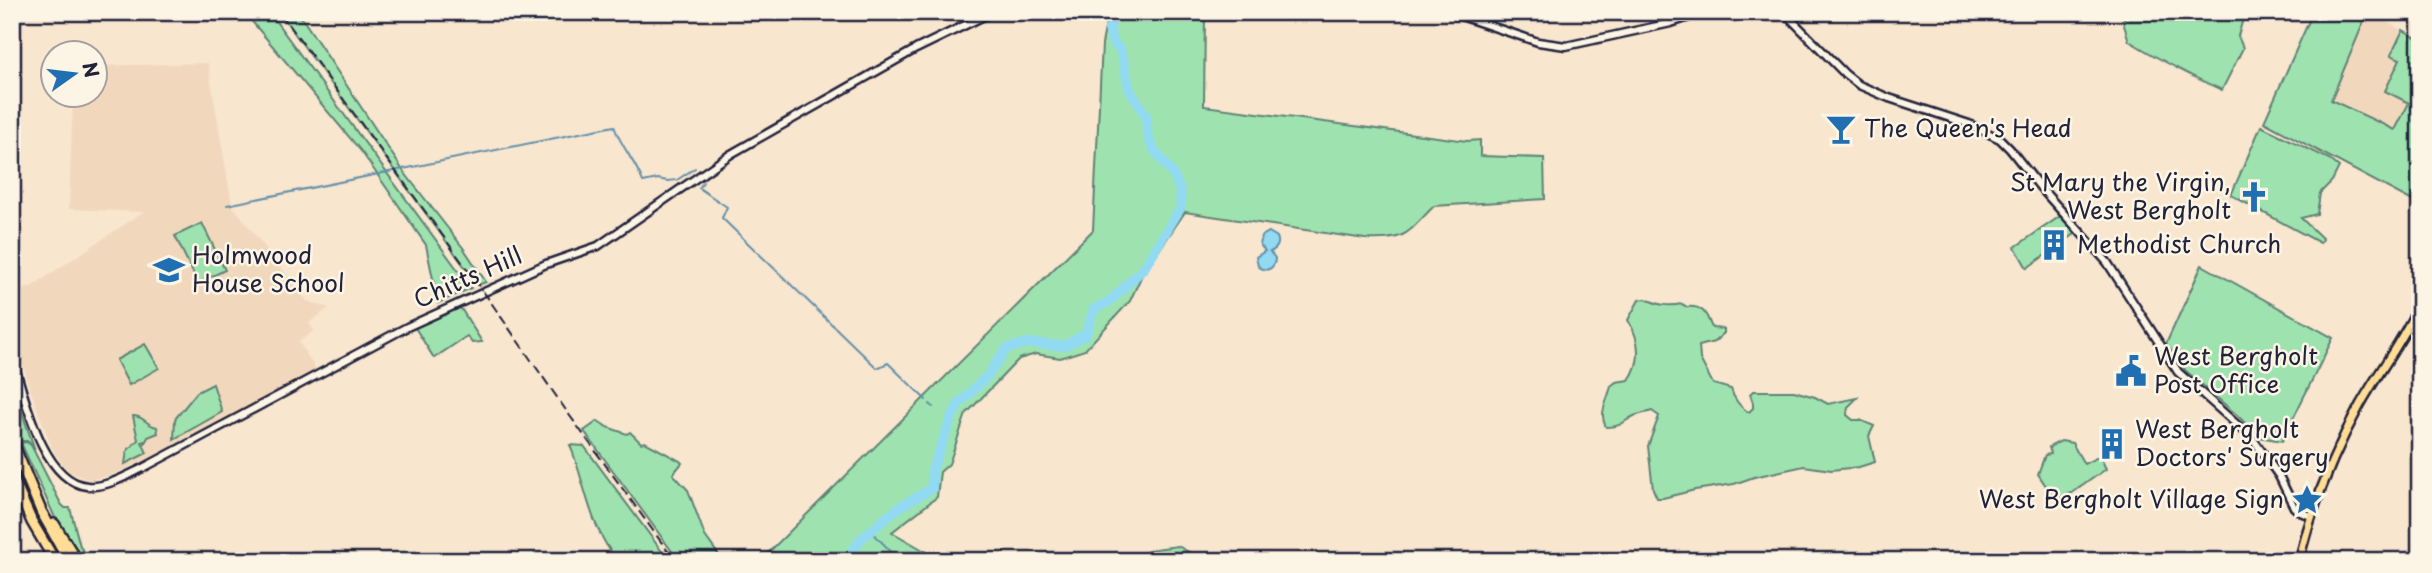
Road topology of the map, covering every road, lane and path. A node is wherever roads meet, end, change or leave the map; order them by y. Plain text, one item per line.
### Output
1 (992, 12) edge
2 (1449, 12) edge
3 (1704, 12) edge
4 (1784, 12) edge
5 (2420, 303) edge
6 (12, 357) edge
7 (12, 441) edge
8 (12, 477) edge
9 (31, 488) junction
10 (2311, 516) junction
11 (55, 561) edge
12 (69, 561) edge
13 (77, 561) edge
14 (2299, 561) edge

1 - 6 street, Chitts Hill
2 - 3 street
4 - 10 street
5 - 10 main road
7 - 9 highway
8 - 11 highway
9 - 12 highway
9 - 13 highway
10 - 14 main road

